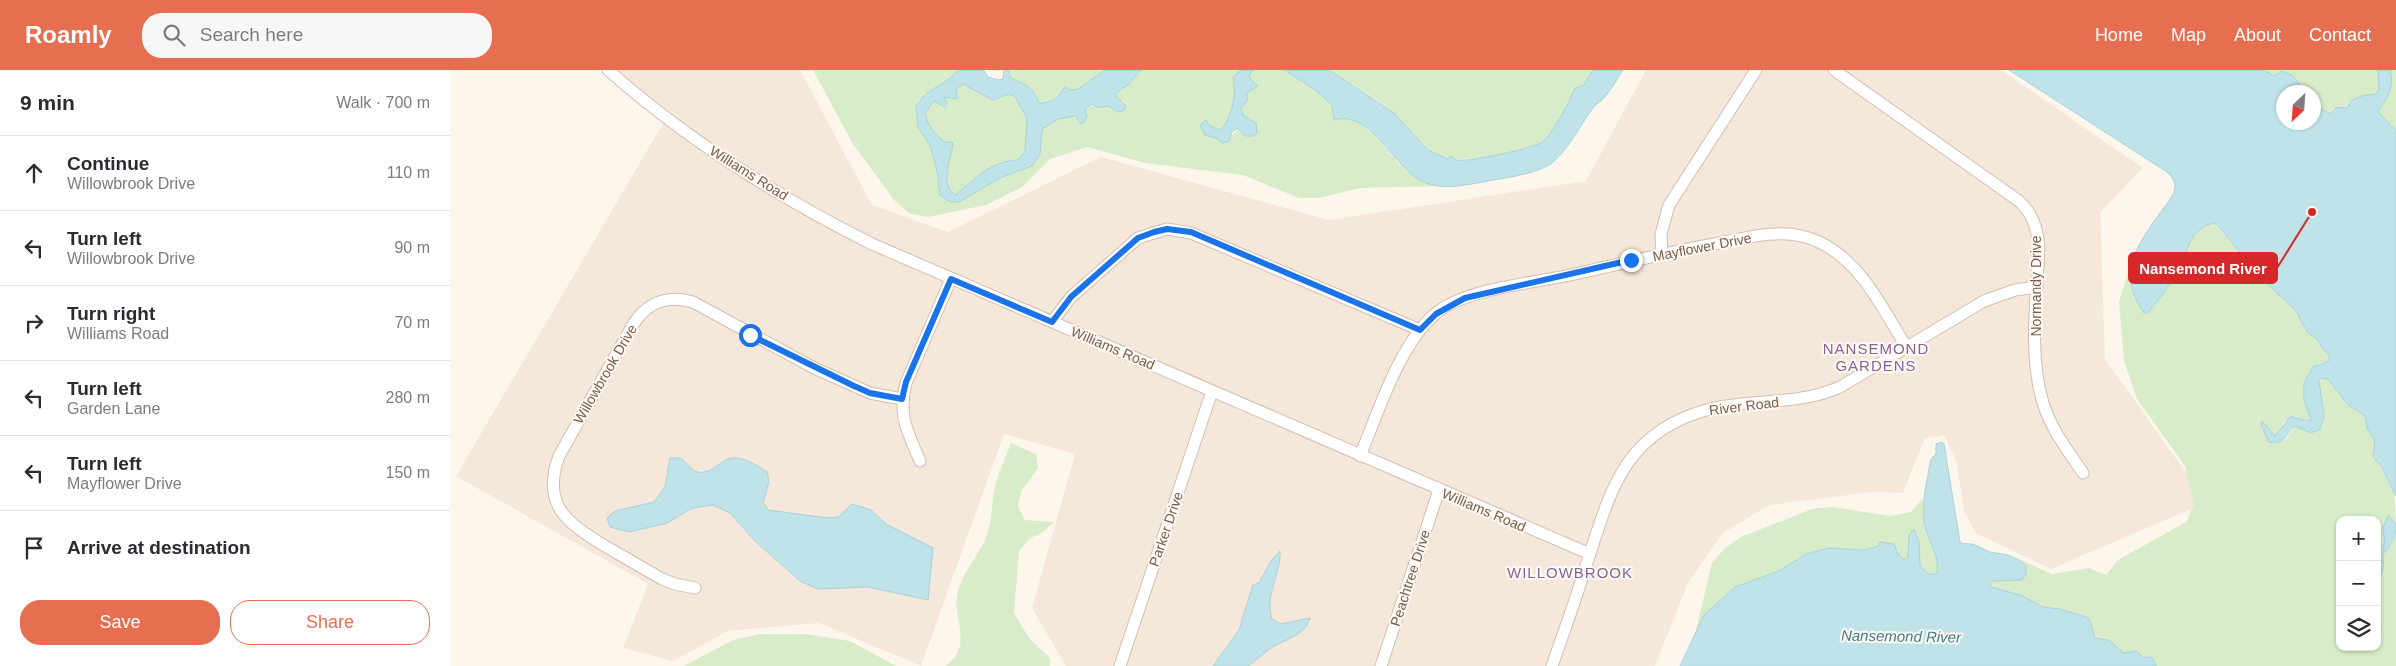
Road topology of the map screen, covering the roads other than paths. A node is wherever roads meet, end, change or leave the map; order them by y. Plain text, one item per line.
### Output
1 (608, 70) edge
2 (1756, 70) edge
3 (1834, 70) edge
4 (1662, 254) junction
5 (951, 279) junction
6 (2037, 287) junction
7 (1052, 322) junction
8 (1420, 330) junction
9 (1907, 348) junction
10 (1212, 391) junction
11 (902, 399) junction
12 (1360, 456) junction
13 (920, 461) dead end
14 (2083, 473) dead end
15 (1439, 490) junction
16 (1590, 554) junction
17 (695, 588) dead end
18 (1120, 666) edge
19 (1381, 666) edge
20 (1552, 666) edge

1 - 5 street, Williams Road
2 - 4 street
3 - 6 street, Normandy Drive
4 - 8 street, Mayflower Drive
4 - 9 street, Mayflower Drive
5 - 7 street, Williams Road
5 - 11 street
6 - 9 street, River Road
6 - 14 street, Normandy Drive
7 - 8 street
7 - 10 street, Williams Road
8 - 12 street, Mayflower Drive
9 - 16 street, River Road
10 - 12 street, Williams Road
10 - 18 street, Parker Drive
11 - 13 street
11 - 17 street, Willowbrook Drive
12 - 15 street, Williams Road
15 - 16 street, Williams Road
15 - 19 street, Peachtree Drive
16 - 20 street, River Road

